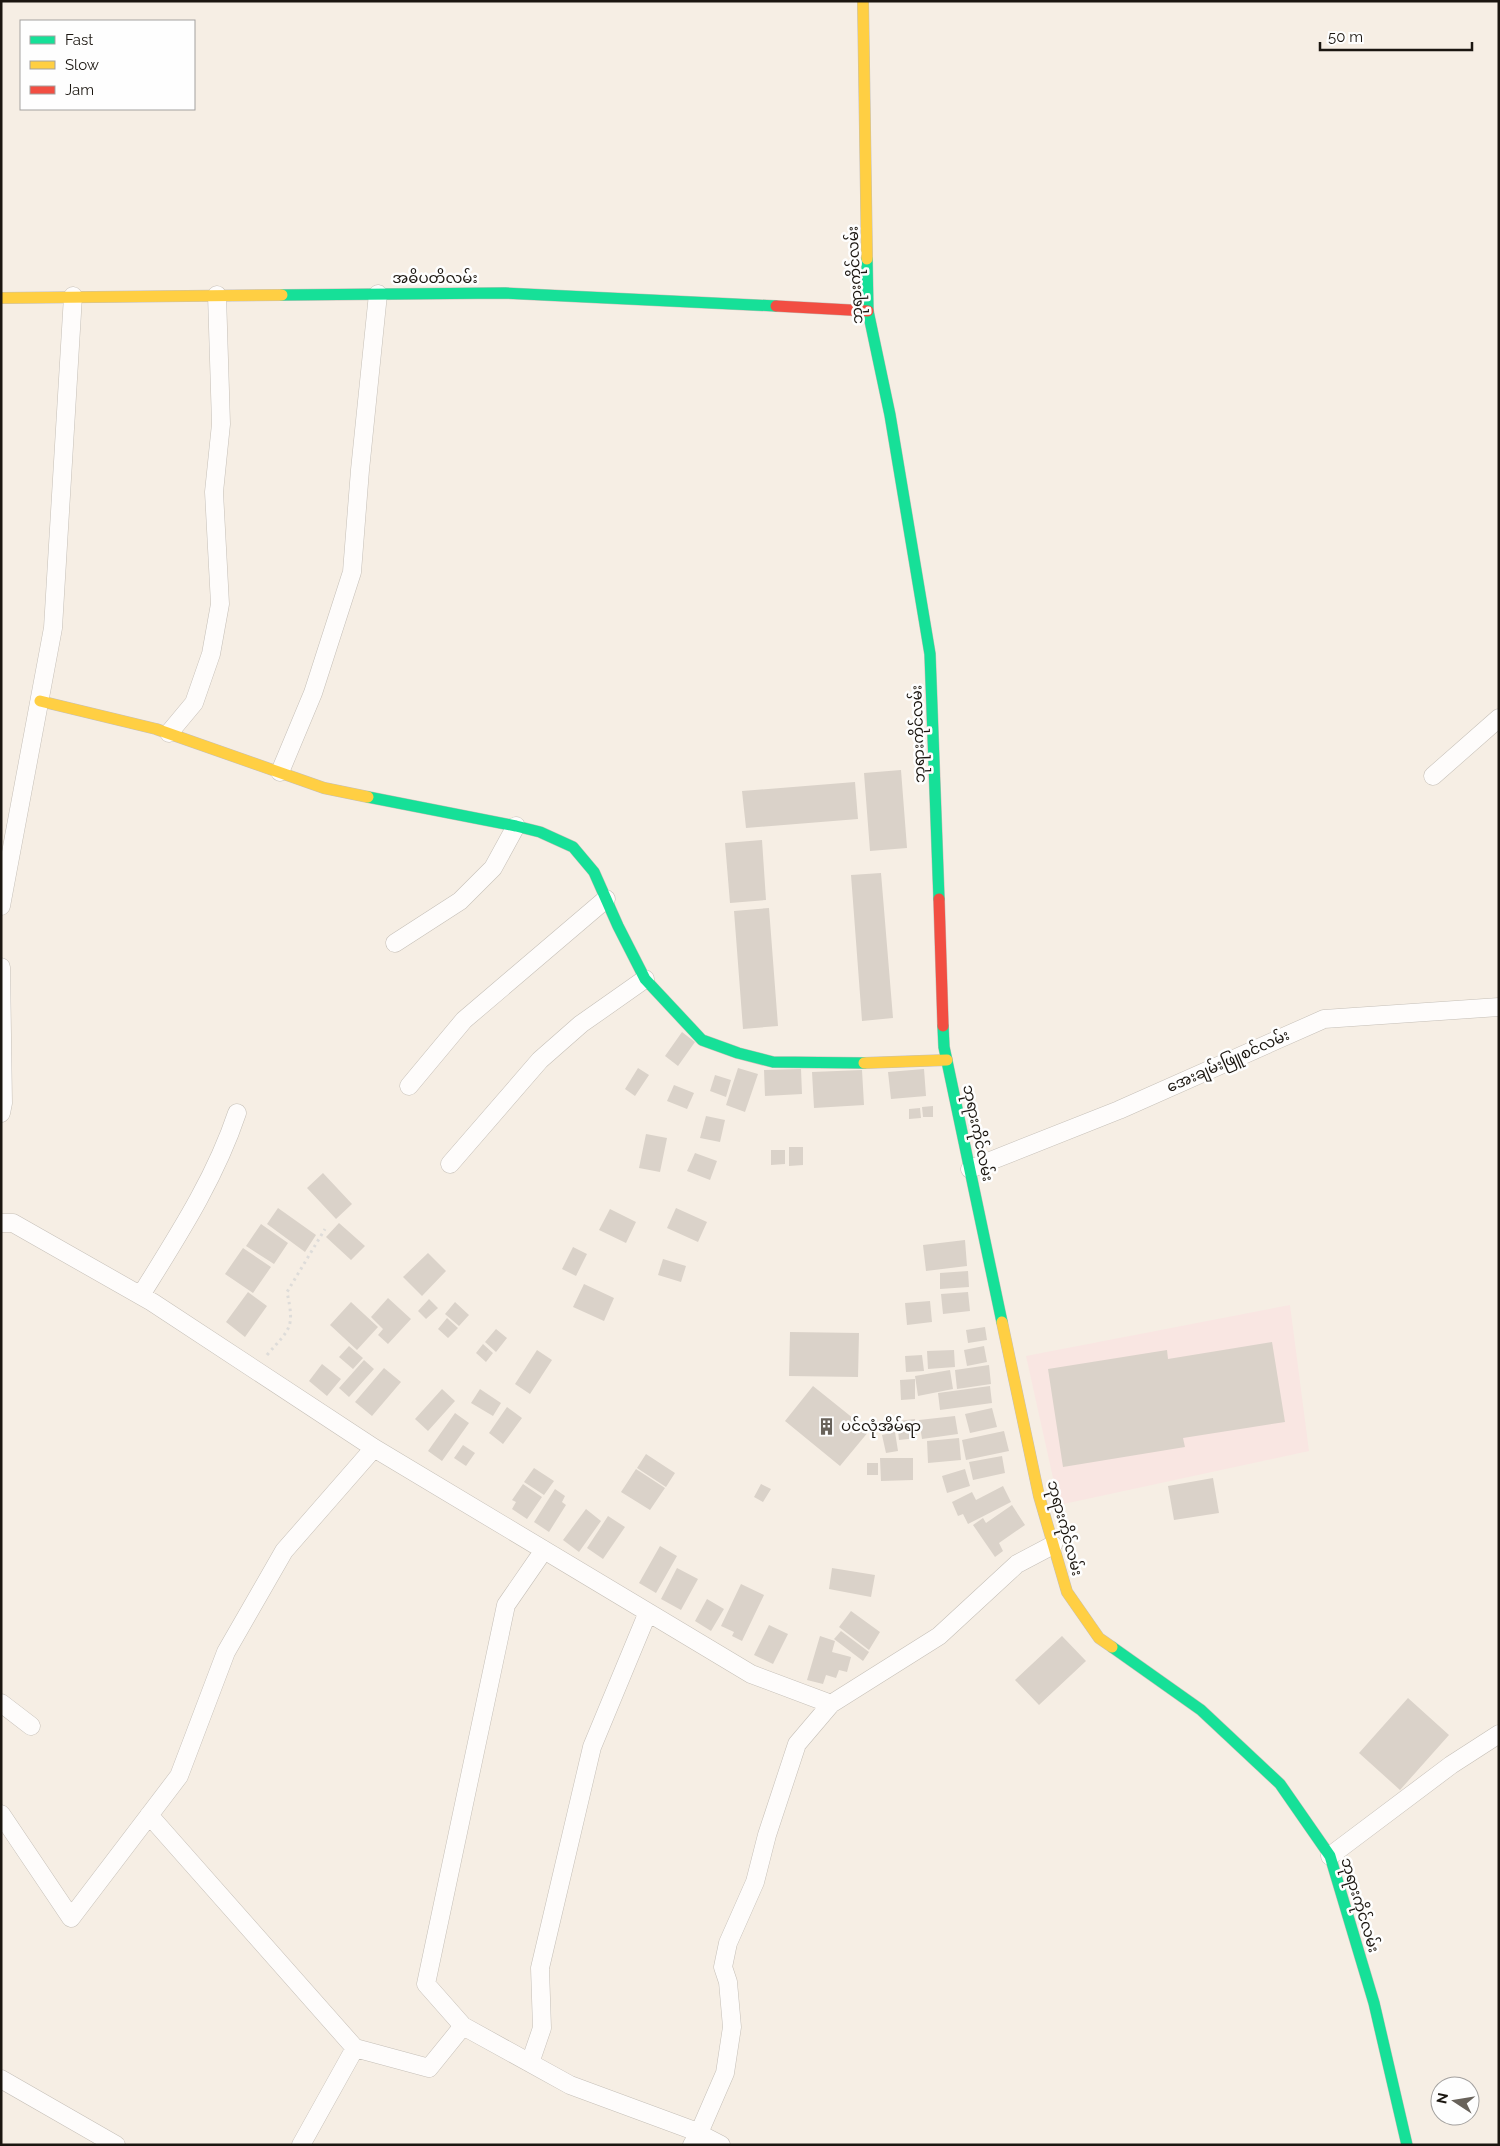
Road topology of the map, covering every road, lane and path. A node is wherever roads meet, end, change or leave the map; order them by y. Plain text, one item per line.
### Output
1 (863, 1) edge
2 (378, 294) junction
3 (217, 295) junction
4 (73, 296) junction
5 (1, 298) edge
6 (868, 311) junction
7 (40, 701) junction
8 (1499, 718) edge
9 (169, 733) junction
10 (280, 772) junction
11 (1433, 776) dead end
12 (516, 826) junction
13 (606, 899) junction
14 (1, 906) edge
15 (395, 943) dead end
16 (1, 967) edge
17 (645, 978) junction
18 (1499, 1007) edge
19 (947, 1060) junction
20 (408, 1086) dead end
21 (1, 1113) edge
22 (237, 1114) dead end
23 (450, 1164) dead end
24 (970, 1169) junction
25 (1, 1223) edge
26 (325, 1229) dead end
27 (141, 1295) junction
28 (255, 1369) junction
29 (374, 1448) junction
30 (1053, 1545) junction
31 (544, 1550) junction
32 (648, 1612) junction
33 (1, 1703) edge
34 (832, 1704) junction
35 (31, 1726) dead end
36 (1499, 1734) edge
37 (1, 1814) edge
38 (149, 1815) junction
39 (1330, 1856) junction
40 (463, 2026) junction
41 (355, 2048) junction
42 (530, 2063) junction
43 (1, 2079) edge
44 (695, 2139) edge
45 (116, 2145) edge
46 (301, 2145) edge
47 (721, 2145) edge
48 (1407, 2145) edge

1 - 6 street, ဘုရားကိုင်လမ်း
2 - 3 street, အဓိပတိလမ်း
2 - 6 street, အဓိပတိလမ်း
2 - 10 street
3 - 4 street, အဓိပတိလမ်း
3 - 9 street
4 - 5 street, အဓိပတိလမ်း
4 - 7 street
6 - 19 street, ဘုရားကိုင်လမ်း
7 - 9 street
7 - 14 street
8 - 11 street
9 - 10 street
10 - 12 street
12 - 13 street
12 - 15 street
13 - 17 street
13 - 20 street
16 - 21 street
17 - 19 street
17 - 23 street
18 - 24 street, အေးချမ်းဖြူစင်လမ်း
19 - 24 street, ဘုရားကိုင်လမ်း
22 - 27 street
24 - 30 street, ဘုရားကိုင်လမ်း
25 - 27 street
26 - 28 path
27 - 28 street
28 - 29 street
29 - 31 street
29 - 38 street
30 - 34 street
30 - 39 street, ဘုရားကိုင်လမ်း
31 - 32 street
31 - 40 street
32 - 34 street
32 - 42 street
33 - 35 street
34 - 44 street
36 - 39 street
37 - 38 street
38 - 41 street
39 - 48 street, ဘုရားကိုင်လမ်း
40 - 41 street
40 - 42 street
41 - 46 street
42 - 44 street
43 - 45 street
44 - 47 street

